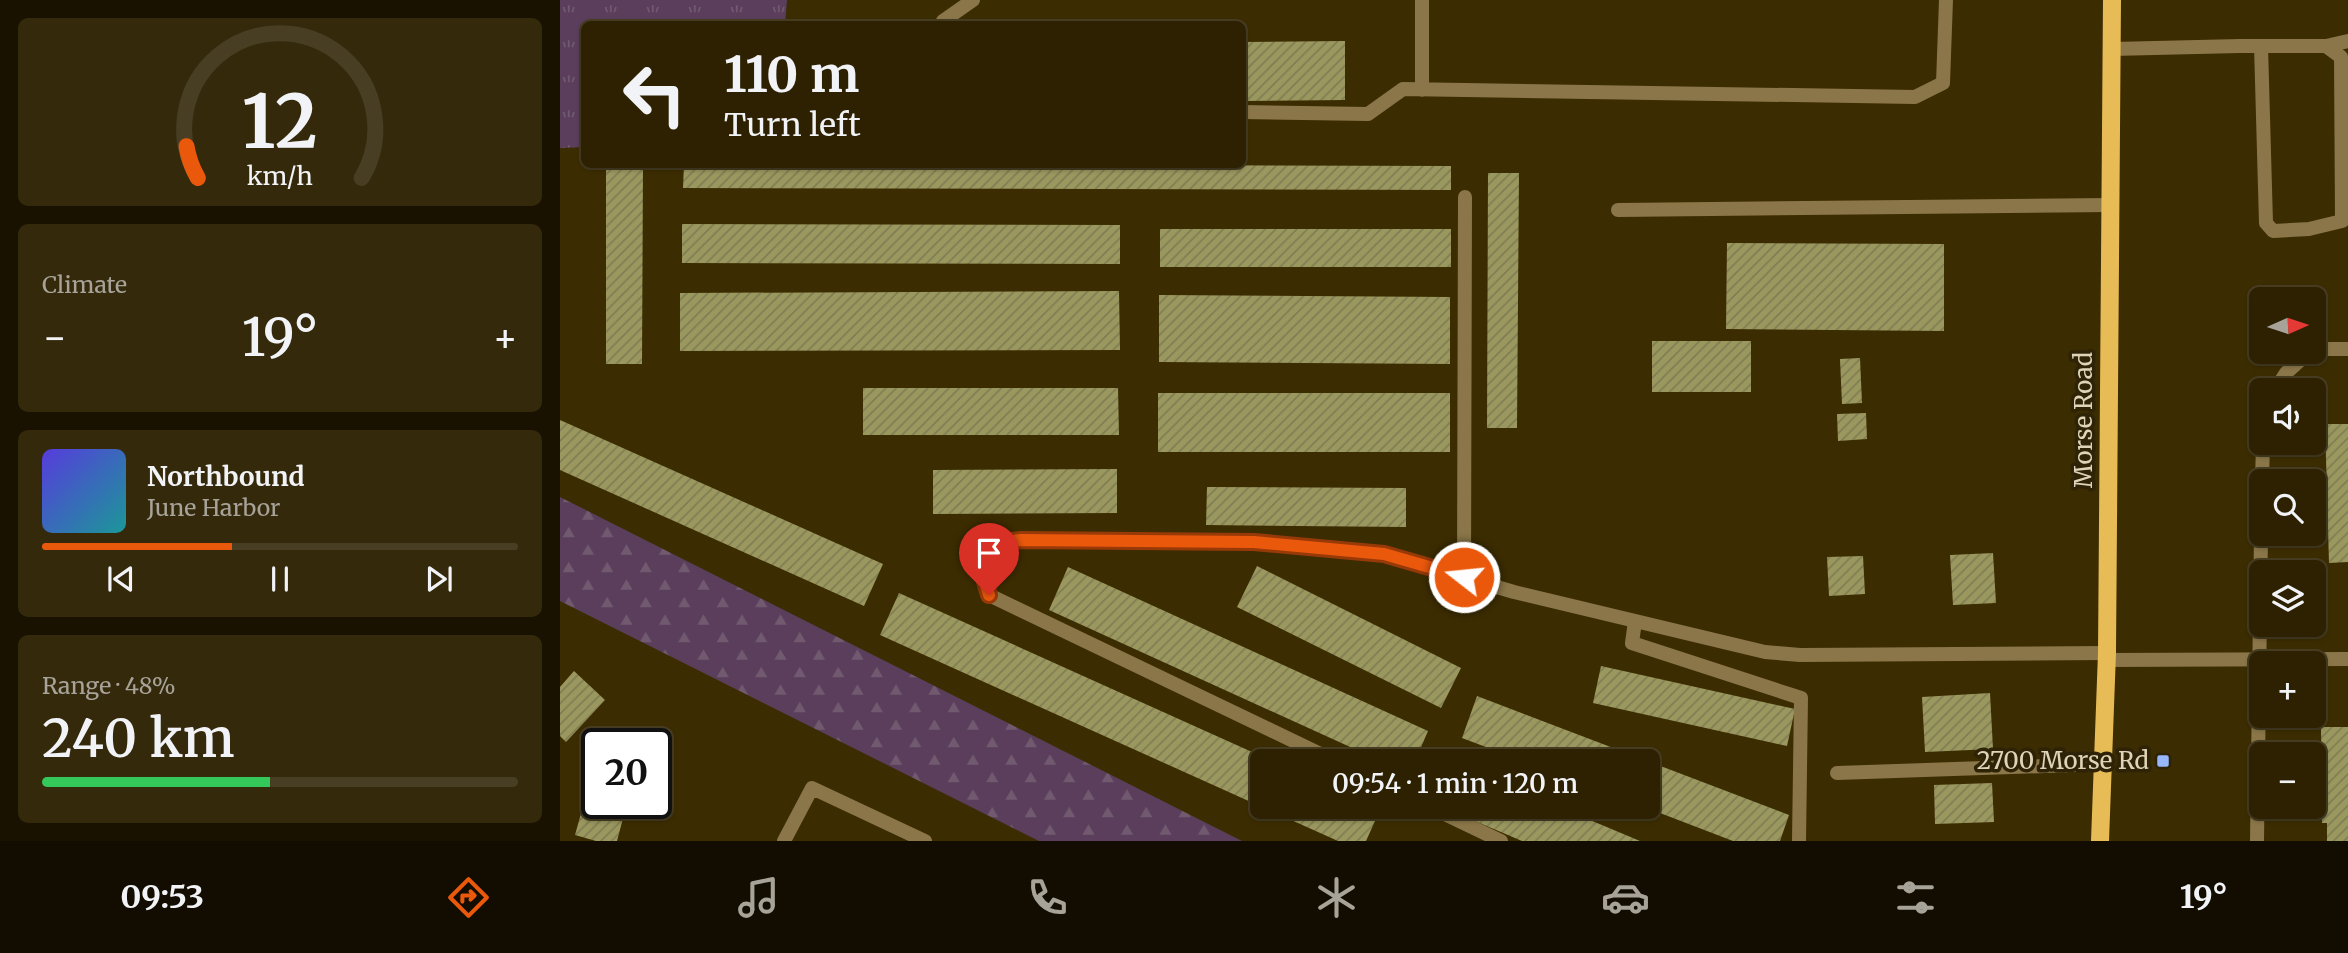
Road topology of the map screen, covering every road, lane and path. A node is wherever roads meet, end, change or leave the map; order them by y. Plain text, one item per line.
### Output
1 (973, 0) edge
2 (1422, 0) edge
3 (1946, 0) edge
4 (2112, 0) edge
5 (943, 21) edge
6 (2348, 41) edge
7 (2261, 46) junction
8 (2326, 46) junction
9 (2112, 49) junction
10 (1422, 90) junction
11 (1246, 113) edge
12 (1465, 197) dead end
13 (2110, 205) junction
14 (1618, 210) dead end
15 (2345, 221) edge
16 (2326, 349) edge
17 (2348, 349) edge
18 (2296, 364) edge
19 (2282, 378) edge
20 (2261, 546) edge
21 (1464, 577) junction
22 (1634, 621) junction
23 (2259, 651) edge
24 (2107, 656) junction
25 (2326, 659) edge
26 (2348, 659) edge
27 (2249, 660) edge
28 (2259, 728) edge
29 (1310, 749) edge
30 (2103, 764) junction
31 (1838, 773) dead end
32 (1455, 819) edge
33 (784, 841) edge
34 (925, 841) edge
35 (1501, 841) edge
36 (1800, 841) edge
37 (2100, 841) edge
38 (2258, 841) edge

1 - 5 street
2 - 10 street
3 - 10 street
4 - 9 main road, Morse Road
6 - 8 street
7 - 8 street
7 - 9 street
7 - 15 street
8 - 15 street
9 - 13 main road, Morse Road
10 - 11 street
12 - 21 street
13 - 14 street
13 - 24 main road, Morse Road
16 - 17 street
18 - 19 street
20 - 23 street
21 - 22 street
21 - 29 street
22 - 24 street
22 - 36 street
24 - 27 street
24 - 30 main road, Morse Road
25 - 26 street
28 - 38 street
30 - 31 street
30 - 37 main road, Morse Road
32 - 35 street
33 - 34 street

